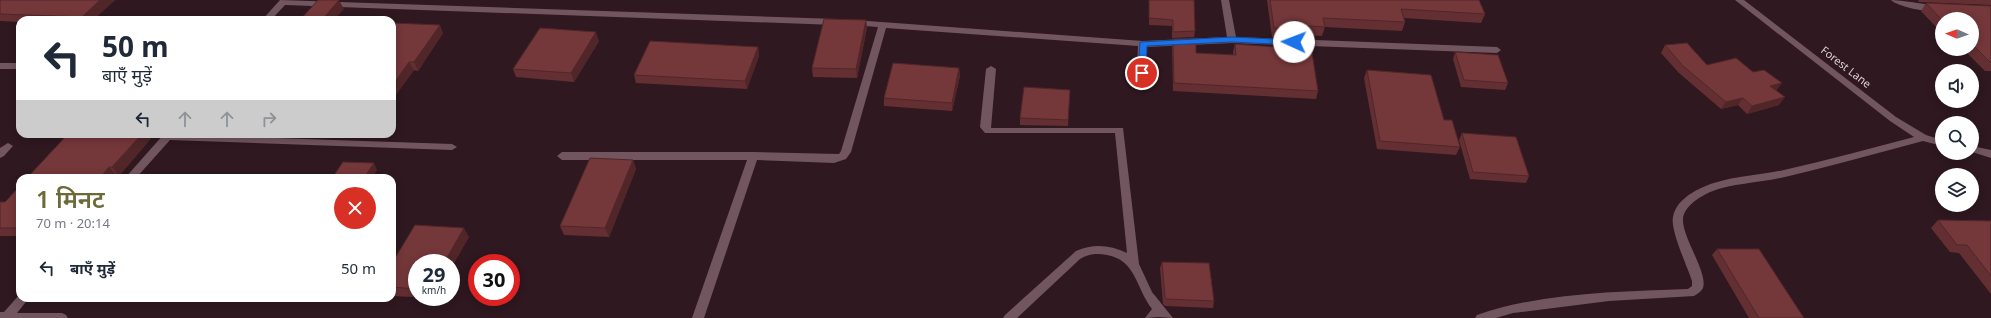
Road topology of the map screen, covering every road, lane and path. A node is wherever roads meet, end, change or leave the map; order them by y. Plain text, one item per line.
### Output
1 (1225, 0) edge
2 (1739, 0) edge
3 (1895, 0) edge
4 (284, 1) edge
5 (1950, 8) edge
6 (270, 16) edge
7 (883, 24) junction
8 (1232, 40) junction
9 (1143, 44) junction
10 (1497, 50) dead end
11 (0, 66) edge
12 (16, 66) edge
13 (991, 69) dead end
14 (1141, 88) dead end
15 (166, 138) edge
16 (240, 138) edge
17 (1923, 138) junction
18 (1935, 141) edge
19 (8, 146) dead end
20 (452, 147) dead end
21 (1979, 151) edge
22 (0, 154) edge
23 (1991, 154) edge
24 (562, 156) dead end
25 (753, 156) junction
26 (134, 174) edge
27 (1134, 263) junction
28 (20, 302) edge
29 (1154, 314) edge
30 (0, 317) edge
31 (6, 318) edge
32 (62, 318) edge
33 (698, 318) edge
34 (1009, 318) edge
35 (1167, 318) edge
36 (1481, 318) edge

1 - 8 street
2 - 17 street, Forest Lane
3 - 5 street
4 - 6 street
4 - 7 street
7 - 9 street
7 - 25 street
8 - 9 street
8 - 10 street
9 - 14 street
11 - 12 street
13 - 27 street
15 - 26 street
16 - 20 street
17 - 18 street, Forest Lane
17 - 36 street
19 - 22 street
21 - 23 street
24 - 25 street
25 - 33 street
27 - 29 street
27 - 34 street
28 - 31 street
29 - 35 street
30 - 31 street
31 - 32 street

